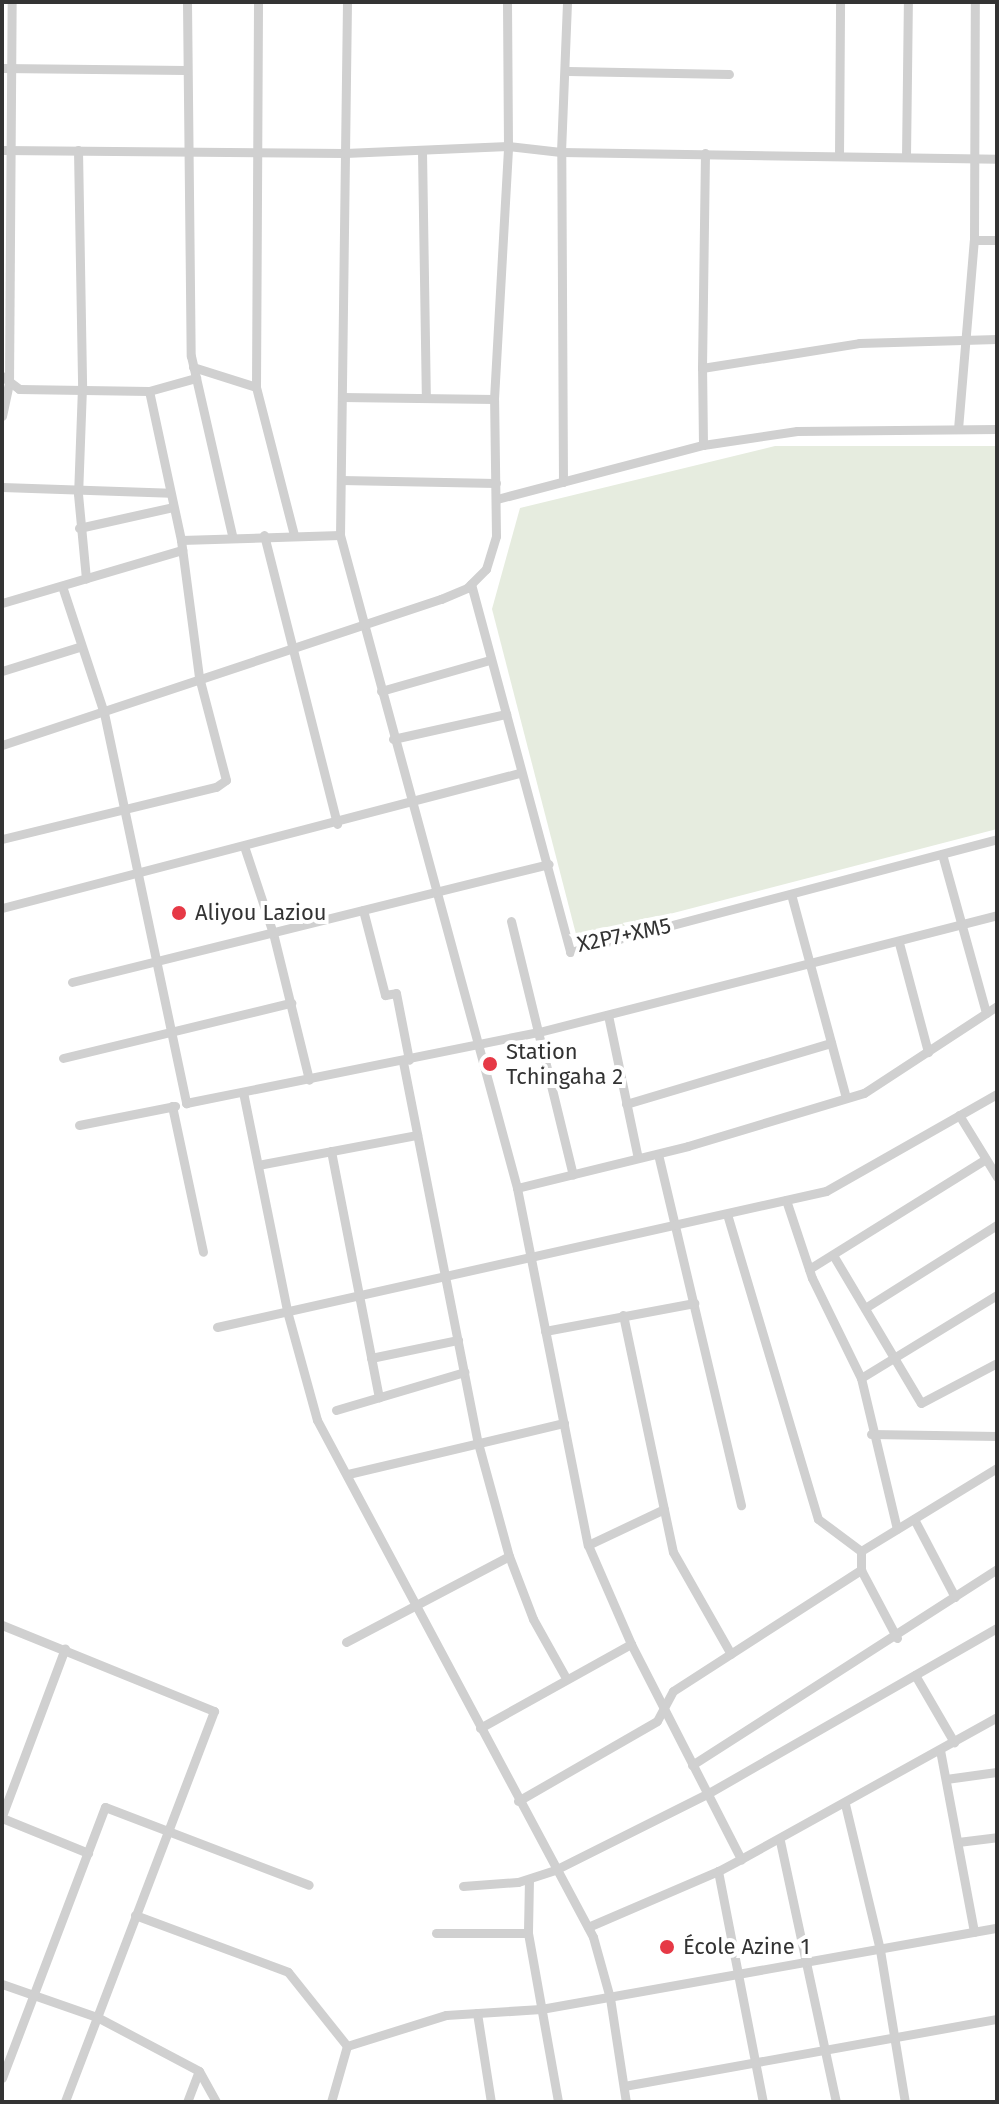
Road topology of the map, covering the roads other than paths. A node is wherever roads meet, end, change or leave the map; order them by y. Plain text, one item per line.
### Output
1 (12, 2) edge
2 (187, 2) edge
3 (258, 2) edge
4 (347, 2) edge
5 (507, 2) edge
6 (567, 2) edge
7 (840, 2) edge
8 (908, 2) edge
9 (975, 2) edge
10 (6, 68) edge
11 (186, 70) junction
12 (568, 71) junction
13 (729, 74) dead end
14 (508, 146) junction
15 (186, 149) junction
16 (5, 150) edge
17 (78, 150) junction
18 (259, 151) junction
19 (422, 151) junction
20 (561, 152) junction
21 (345, 153) junction
22 (705, 153) junction
23 (839, 156) junction
24 (906, 157) junction
25 (974, 158) junction
26 (997, 159) edge
27 (974, 240) junction
28 (997, 240) edge
29 (997, 339) edge
30 (966, 340) junction
31 (193, 367) junction
32 (702, 368) junction
33 (196, 378) junction
34 (5, 380) edge
35 (82, 387) junction
36 (256, 387) junction
37 (149, 391) junction
38 (342, 397) junction
39 (426, 398) junction
40 (494, 399) junction
41 (2, 416) edge
42 (958, 429) junction
43 (997, 429) edge
44 (703, 445) junction
45 (341, 480) junction
46 (563, 482) junction
47 (496, 483) junction
48 (2, 487) edge
49 (170, 493) junction
50 (78, 494) junction
51 (497, 499) junction
52 (173, 507) junction
53 (79, 528) junction
54 (232, 535) junction
55 (264, 535) junction
56 (294, 535) junction
57 (340, 535) junction
58 (182, 545) junction
59 (86, 579) junction
60 (471, 584) junction
61 (62, 586) junction
62 (2, 603) edge
63 (363, 623) junction
64 (79, 647) junction
65 (289, 648) junction
66 (490, 660) junction
67 (2, 671) edge
68 (199, 677) junction
69 (381, 691) junction
70 (104, 713) junction
71 (506, 714) junction
72 (393, 739) junction
73 (2, 745) edge
74 (519, 773) junction
75 (411, 805) junction
76 (124, 806) junction
77 (337, 824) junction
78 (2, 839) edge
79 (997, 839) edge
80 (244, 846) junction
81 (942, 854) junction
82 (549, 864) junction
83 (138, 872) junction
84 (434, 892) junction
85 (791, 894) junction
86 (2, 908) edge
87 (363, 910) junction
88 (997, 915) edge
89 (511, 921) dead end
90 (962, 925) junction
91 (273, 933) junction
92 (899, 943) junction
93 (156, 961) junction
94 (810, 964) junction
95 (72, 982) dead end
96 (291, 1003) junction
97 (997, 1006) edge
98 (986, 1013) junction
99 (608, 1015) junction
100 (171, 1030) junction
101 (539, 1032) junction
102 (831, 1043) junction
103 (475, 1045) junction
104 (928, 1052) junction
105 (63, 1058) dead end
106 (406, 1061) junction
107 (309, 1080) junction
108 (243, 1092) junction
109 (997, 1094) edge
110 (846, 1098) junction
111 (186, 1103) junction
112 (626, 1104) junction
113 (172, 1106) junction
114 (959, 1115) junction
115 (79, 1125) dead end
116 (417, 1135) junction
117 (331, 1151) junction
118 (658, 1154) junction
119 (638, 1158) junction
120 (986, 1159) junction
121 (258, 1165) junction
122 (573, 1175) junction
123 (997, 1177) edge
124 (517, 1188) junction
125 (786, 1200) junction
126 (727, 1214) junction
127 (673, 1223) junction
128 (997, 1225) edge
129 (203, 1252) dead end
130 (531, 1255) junction
131 (833, 1255) junction
132 (809, 1269) junction
133 (445, 1272) junction
134 (358, 1294) junction
135 (997, 1295) edge
136 (694, 1303) junction
137 (865, 1308) junction
138 (287, 1311) junction
139 (623, 1315) junction
140 (217, 1327) dead end
141 (545, 1331) junction
142 (458, 1340) junction
143 (895, 1357) junction
144 (371, 1358) junction
145 (997, 1363) edge
146 (464, 1372) junction
147 (861, 1378) junction
148 (379, 1397) junction
149 (336, 1410) dead end
150 (564, 1423) junction
151 (871, 1434) junction
152 (997, 1436) edge
153 (478, 1443) junction
154 (997, 1468) edge
155 (348, 1474) junction
156 (741, 1505) dead end
157 (664, 1509) junction
158 (914, 1519) junction
159 (897, 1529) junction
160 (588, 1545) junction
161 (861, 1551) junction
162 (509, 1556) junction
163 (997, 1569) edge
164 (861, 1570) junction
165 (955, 1597) junction
166 (417, 1607) junction
167 (2, 1625) edge
168 (997, 1628) edge
169 (897, 1638) junction
170 (346, 1642) dead end
171 (631, 1644) junction
172 (65, 1648) junction
173 (731, 1654) junction
174 (915, 1675) junction
175 (566, 1678) junction
176 (663, 1709) junction
177 (997, 1717) edge
178 (480, 1728) junction
179 (954, 1742) junction
180 (940, 1750) junction
181 (692, 1765) junction
182 (997, 1772) edge
183 (946, 1779) junction
184 (707, 1794) junction
185 (518, 1801) junction
186 (845, 1804) junction
187 (2, 1817) edge
188 (164, 1833) junction
189 (997, 1837) edge
190 (780, 1841) junction
191 (958, 1842) junction
192 (88, 1853) junction
193 (741, 1859) junction
194 (555, 1870) junction
195 (718, 1871) junction
196 (529, 1879) junction
197 (309, 1885) dead end
198 (463, 1886) dead end
199 (135, 1915) junction
200 (588, 1927) junction
201 (997, 1928) edge
202 (974, 1932) junction
203 (436, 1933) dead end
204 (528, 1933) junction
205 (880, 1950) junction
206 (809, 1965) junction
207 (737, 1973) junction
208 (2, 1984) edge
209 (34, 1995) junction
210 (610, 1998) junction
211 (541, 2009) junction
212 (477, 2013) junction
213 (97, 2017) junction
214 (997, 2019) edge
215 (894, 2036) junction
216 (347, 2046) junction
217 (828, 2053) junction
218 (757, 2064) junction
219 (199, 2071) junction
220 (2, 2078) edge
221 (624, 2086) junction
222 (65, 2102) edge
223 (187, 2102) edge
224 (216, 2102) edge
225 (331, 2102) edge
226 (491, 2102) edge
227 (558, 2102) edge
228 (626, 2102) edge
229 (763, 2102) edge
230 (836, 2102) edge
231 (905, 2102) edge

1 - 10 street
2 - 11 street
3 - 18 street
4 - 21 street
5 - 14 street
6 - 12 street
7 - 23 street
8 - 24 street
9 - 25 street
10 - 11 street
10 - 16 street
11 - 15 street
12 - 13 street
12 - 20 street
14 - 19 street
14 - 20 street
14 - 40 street
15 - 17 street
15 - 18 street
15 - 31 street
16 - 17 street
16 - 34 street
17 - 35 street
18 - 21 street
18 - 36 street
19 - 21 street
19 - 39 street
20 - 22 street
20 - 46 street
21 - 38 street
22 - 23 street
22 - 32 street
23 - 24 street
24 - 25 street
25 - 26 street
25 - 27 street
27 - 28 street
27 - 30 street
29 - 30 street
30 - 32 street
30 - 42 street
31 - 33 street
31 - 36 street
32 - 44 street
33 - 37 street
33 - 54 street
34 - 35 street
34 - 41 street
35 - 37 street
35 - 50 street
36 - 56 street
37 - 49 street
38 - 39 street
38 - 45 street
39 - 40 street
40 - 47 street
42 - 43 street
42 - 44 street
44 - 46 street
45 - 47 street
45 - 57 street
46 - 51 street
47 - 51 street
48 - 50 street
49 - 50 street
49 - 52 street
50 - 53 street
51 - 60 street
52 - 53 street
52 - 58 street
53 - 59 street
54 - 55 street
54 - 58 street
55 - 56 street
55 - 65 street
56 - 57 street
57 - 63 street
58 - 59 street
58 - 68 street
59 - 61 street
60 - 63 street
60 - 66 street, X2P7+XM5
61 - 62 street
61 - 64 street
63 - 65 street
63 - 69 street
64 - 67 street
64 - 70 street
65 - 68 street
65 - 77 street
66 - 69 street
66 - 71 street, X2P7+XM5
68 - 70 street
68 - 76 street
69 - 72 street
70 - 73 street
70 - 76 street
71 - 72 street
71 - 74 street, X2P7+XM5
72 - 75 street
74 - 75 street
74 - 82 street, X2P7+XM5
75 - 77 street
75 - 84 street
76 - 78 street
76 - 83 street
77 - 80 street
79 - 81 street, X2P7+XM5
80 - 83 street
80 - 91 street
81 - 85 street, X2P7+XM5
81 - 90 street
82 - 84 street
82 - 85 street, X2P7+XM5
83 - 86 street
83 - 93 street
84 - 87 street
84 - 103 street
85 - 94 street
87 - 91 street
87 - 106 street
88 - 90 street
89 - 101 street
90 - 92 street
90 - 98 street
91 - 93 street
91 - 96 street
92 - 94 street
92 - 104 street
93 - 95 street
93 - 100 street
94 - 99 street
94 - 102 street
96 - 100 street
96 - 107 street
97 - 98 street
98 - 104 street
99 - 101 street
99 - 112 street
100 - 105 street
100 - 111 street
101 - 103 street
101 - 122 street
102 - 110 street
102 - 112 street
103 - 106 street
103 - 124 street
104 - 110 street
106 - 107 street
106 - 116 street
107 - 108 street
108 - 111 street
108 - 121 street
109 - 114 street
110 - 118 street
111 - 113 street
112 - 119 street
113 - 115 street
113 - 129 street
114 - 120 street
114 - 125 street
116 - 117 street
116 - 133 street
117 - 121 street
117 - 134 street
118 - 119 street
118 - 127 street
119 - 122 street
120 - 123 street
120 - 131 street
121 - 138 street
122 - 124 street
124 - 130 street
125 - 126 street
125 - 132 street
126 - 127 street
126 - 161 street
127 - 130 street
127 - 136 street
128 - 137 street
130 - 133 street
130 - 141 street
131 - 132 street
131 - 137 street
132 - 147 street
133 - 134 street
133 - 142 street
134 - 138 street
134 - 144 street
135 - 143 street
136 - 139 street
136 - 156 street
137 - 143 street
138 - 140 street
138 - 155 street
139 - 141 street
139 - 157 street
141 - 150 street
142 - 144 street
142 - 146 street
143 - 145 street
143 - 147 street
144 - 148 street
146 - 148 street
146 - 153 street
147 - 151 street
148 - 149 street
150 - 153 street
150 - 160 street
151 - 152 street
151 - 159 street
153 - 155 street
153 - 162 street
154 - 158 street
155 - 166 street
157 - 160 street
157 - 173 street
158 - 159 street
158 - 165 street
159 - 161 street
160 - 171 street
161 - 164 street
162 - 166 street
162 - 175 street
163 - 165 street
164 - 169 street
164 - 173 street
165 - 169 street
166 - 170 street
166 - 178 street
167 - 172 street
168 - 174 street
169 - 181 street
171 - 175 street
171 - 176 street
172 - 187 street
172 - 188 street
173 - 176 street
174 - 179 street
174 - 184 street
175 - 178 street
176 - 181 street
176 - 185 street
177 - 179 street
178 - 185 street
179 - 180 street
180 - 183 street
180 - 186 street
181 - 184 street
182 - 183 street
183 - 191 street
184 - 193 street
184 - 194 street
185 - 194 street
186 - 190 street
186 - 205 street
187 - 192 street
188 - 192 street
188 - 197 street
188 - 199 street
189 - 191 street
190 - 193 street
190 - 206 street
191 - 202 street
192 - 209 street
193 - 195 street
194 - 196 street
194 - 200 street
195 - 200 street
195 - 207 street
196 - 198 street
196 - 204 street
199 - 213 street
199 - 216 street
200 - 210 street
201 - 202 street
202 - 205 street
203 - 204 street
204 - 211 street
205 - 206 street
205 - 215 street
206 - 207 street
206 - 217 street
207 - 210 street
207 - 218 street
208 - 209 street
209 - 213 street
209 - 220 street
210 - 211 street
210 - 221 street
211 - 212 street
211 - 227 street
212 - 216 street
212 - 226 street
213 - 219 street
213 - 222 street
214 - 215 street
215 - 217 street
215 - 231 street
216 - 225 street
217 - 218 street
217 - 230 street
218 - 221 street
218 - 229 street
219 - 223 street
219 - 224 street
221 - 228 street

